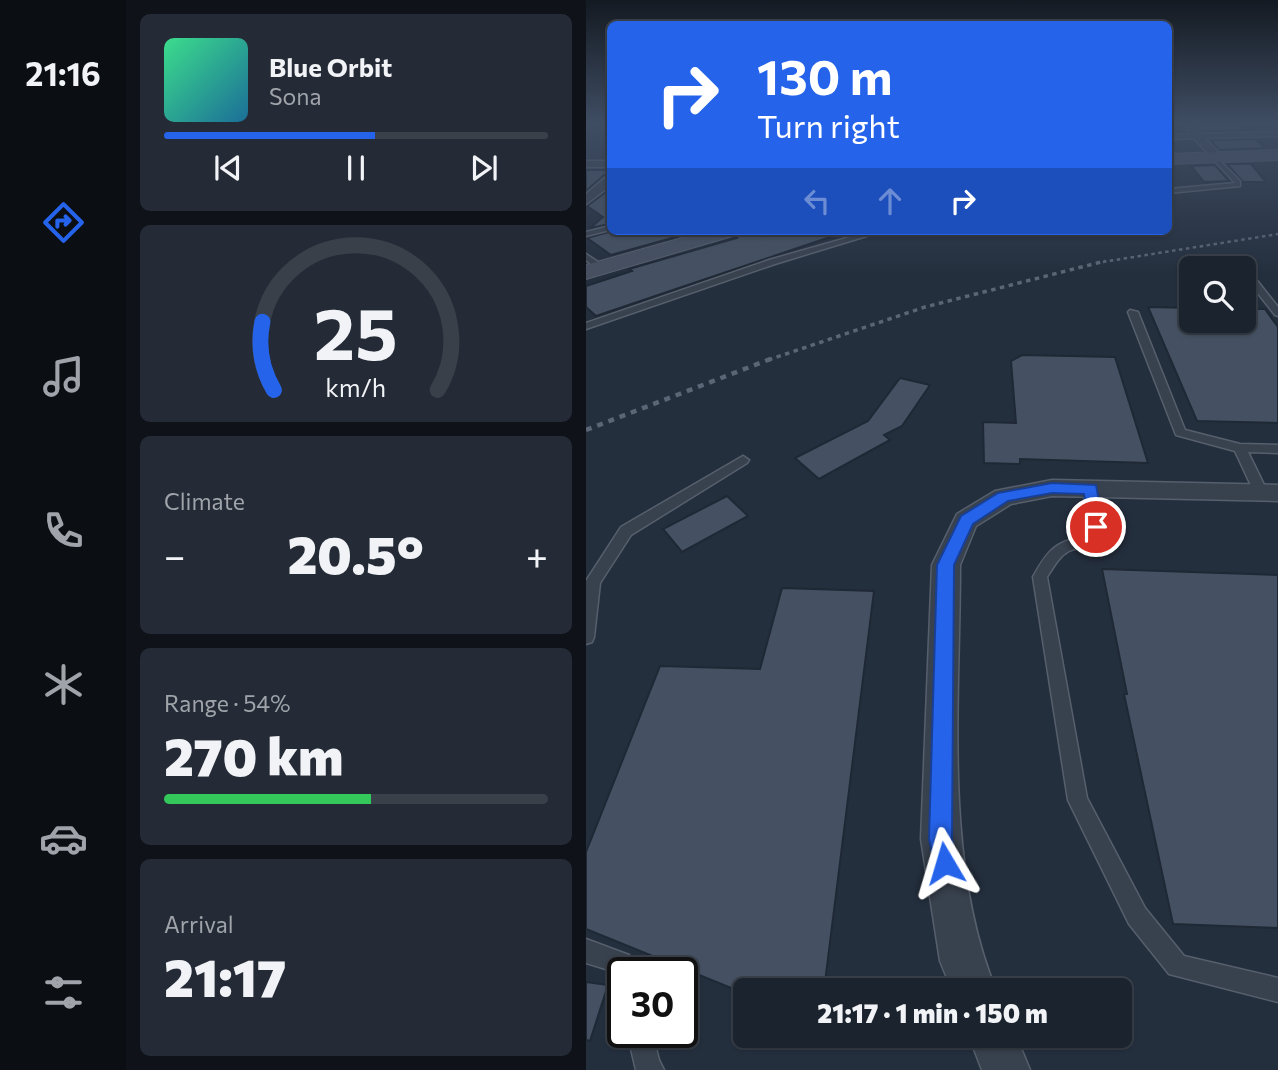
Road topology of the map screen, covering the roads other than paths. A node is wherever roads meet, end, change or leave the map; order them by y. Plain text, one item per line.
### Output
1 (1230, 174) edge
2 (607, 182) edge
3 (1172, 191) edge
4 (586, 200) edge
5 (607, 229) edge
6 (586, 234) edge
7 (713, 235) edge
8 (865, 235) edge
9 (591, 265) edge
10 (1256, 285) edge
11 (1133, 312) dead end
12 (1278, 313) edge
13 (586, 326) edge
14 (1239, 448) junction
15 (1278, 449) edge
16 (743, 460) dead end
17 (1091, 489) junction
18 (1269, 493) edge
19 (586, 637) edge
20 (586, 951) edge
21 (607, 958) edge
22 (969, 978) edge
23 (1278, 990) edge
24 (643, 1048) edge
25 (997, 1048) edge
26 (649, 1070) edge
27 (1006, 1070) edge

1 - 3 lane
2 - 4 street
5 - 6 lane
7 - 9 main road
8 - 13 lane
10 - 12 lane
11 - 14 lane
14 - 15 lane
14 - 18 lane
16 - 19 lane
17 - 18 street
17 - 22 street
17 - 23 lane
20 - 21 lane
24 - 26 lane
25 - 27 street

